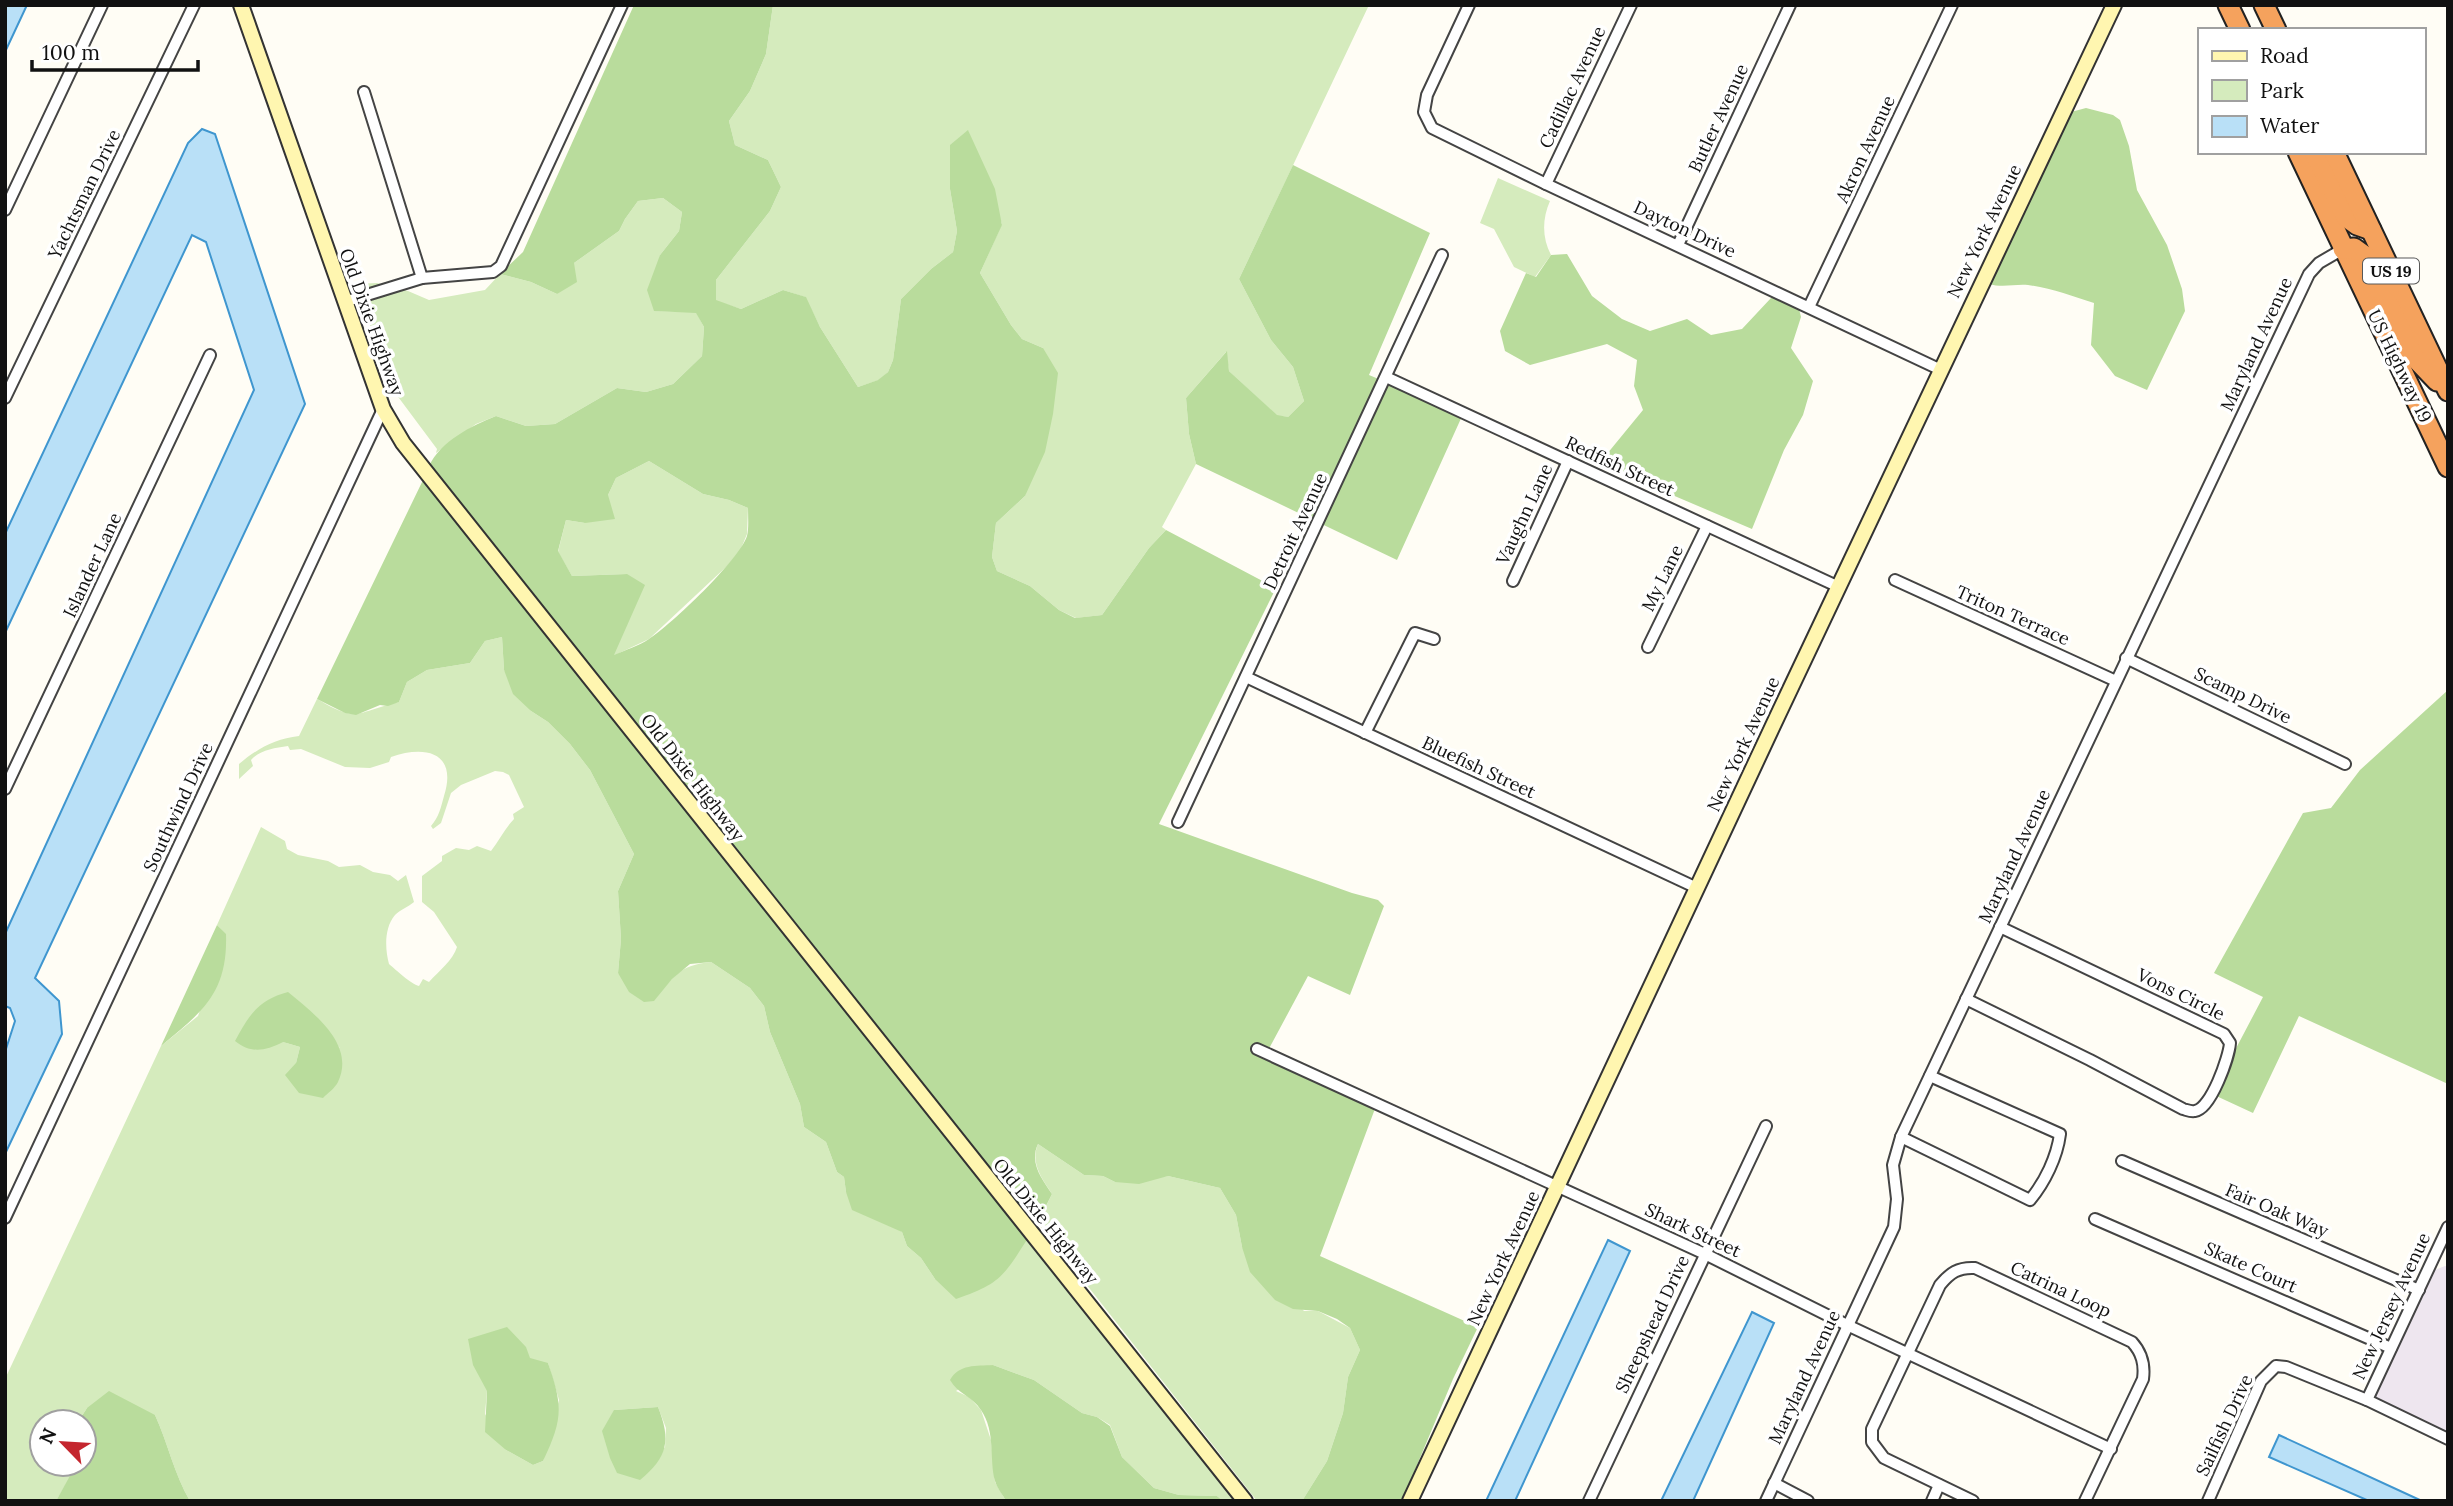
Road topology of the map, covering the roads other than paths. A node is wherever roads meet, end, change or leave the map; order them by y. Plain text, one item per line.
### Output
1 (102, 5) edge
2 (194, 5) edge
3 (241, 5) edge
4 (622, 5) edge
5 (1469, 5) edge
6 (1631, 5) edge
7 (1790, 5) edge
8 (1952, 5) edge
9 (2114, 5) edge
10 (2228, 5) edge
11 (2264, 5) edge
12 (2239, 28) edge
13 (2275, 28) edge
14 (364, 92) dead end
15 (2299, 154) edge
16 (2315, 154) edge
17 (2335, 154) edge
18 (1546, 184) junction
19 (5, 211) edge
20 (2371, 229) junction
21 (1678, 245) junction
22 (2343, 249) junction
23 (1442, 255) dead end
24 (422, 278) junction
25 (344, 302) junction
26 (1809, 307) junction
27 (210, 355) dead end
28 (1939, 369) junction
29 (1386, 377) junction
30 (2448, 391) edge
31 (5, 398) edge
32 (383, 410) junction
33 (1568, 461) junction
34 (2448, 466) edge
35 (1707, 526) junction
36 (1895, 580) dead end
37 (1513, 581) dead end
38 (1839, 587) junction
39 (1434, 639) dead end
40 (1648, 647) dead end
41 (2126, 658) junction
42 (1246, 677) junction
43 (2116, 681) junction
44 (1365, 733) junction
45 (2345, 764) dead end
46 (5, 789) edge
47 (1178, 822) dead end
48 (1697, 888) junction
49 (2000, 927) junction
50 (1966, 999) junction
51 (1257, 1049) dead end
52 (1930, 1076) junction
53 (1766, 1126) dead end
54 (1901, 1137) junction
55 (2122, 1161) dead end
56 (1558, 1187) junction
57 (5, 1219) edge
58 (2095, 1219) dead end
59 (2448, 1227) edge
60 (1705, 1254) junction
61 (2418, 1290) junction
62 (1847, 1325) junction
63 (2391, 1349) junction
64 (1906, 1352) junction
65 (2367, 1400) junction
66 (2448, 1439) edge
67 (2111, 1448) junction
68 (1774, 1483) junction
69 (1939, 1485) junction
70 (2212, 1500) edge
71 (1245, 1501) edge
72 (1410, 1501) edge
73 (1589, 1501) edge
74 (1766, 1501) edge
75 (1808, 1501) edge
76 (1932, 1501) edge
77 (1973, 1501) edge
78 (2085, 1501) edge

1 - 19 street
2 - 31 street, Yachtsman Drive
3 - 25 street, Old Dixie Highway
4 - 24 street
5 - 18 street, Dayton Drive
6 - 18 street, Cadillac Avenue
7 - 21 street, Butler Avenue
8 - 26 street, Akron Avenue
9 - 28 street, New York Avenue
10 - 12 highway
11 - 13 highway
14 - 24 street
15 - 22 highway, US Highway 19 / US 19
16 - 20 highway
17 - 20 highway, US Highway 19 / US 19
18 - 21 street, Dayton Drive
20 - 30 highway, US Highway 19 / US 19
21 - 26 street, Dayton Drive
22 - 30 highway
22 - 34 highway, US Highway 19 / US 19
22 - 41 street, Maryland Avenue
23 - 29 street, Detroit Avenue
24 - 25 street
25 - 32 street, Old Dixie Highway
26 - 28 street, Dayton Drive
27 - 46 street, Islander Lane
28 - 38 street, New York Avenue
29 - 33 street, Redfish Street
29 - 42 street, Detroit Avenue
32 - 57 street, Southwind Drive
32 - 71 street, Old Dixie Highway
33 - 35 street, Redfish Street
33 - 37 street, Vaughn Lane
35 - 38 street, Redfish Street
35 - 40 street, My Lane
36 - 43 street, Triton Terrace
38 - 48 street, New York Avenue
39 - 44 street
41 - 43 street, Maryland Avenue
41 - 45 street, Scamp Drive
42 - 44 street, Bluefish Street
42 - 47 street, Detroit Avenue
43 - 49 street, Maryland Avenue
44 - 48 street, Bluefish Street
48 - 56 street, New York Avenue
49 - 50 street, Maryland Avenue
49 - 50 street, Vons Circle
50 - 52 street, Maryland Avenue
51 - 56 street, Shark Street
52 - 54 street, Maryland Avenue
52 - 54 street
53 - 60 street, Sheepshead Drive
54 - 62 street, Maryland Avenue
55 - 61 street, Fair Oak Way
56 - 60 street, Shark Street
56 - 72 street, New York Avenue
58 - 63 street, Skate Court
59 - 61 street, New Jersey Avenue
60 - 62 street, Shark Street
60 - 73 street, Sheepshead Drive
61 - 63 street, New Jersey Avenue
62 - 64 street, Shark Street
62 - 68 street, Maryland Avenue
63 - 65 street, New Jersey Avenue
64 - 67 street, Shark Street
64 - 67 street, Catrina Loop
64 - 69 street
65 - 66 street
65 - 70 street, Sailfish Drive
67 - 78 street
68 - 74 street, Maryland Avenue
68 - 75 street
69 - 76 street
69 - 77 street

